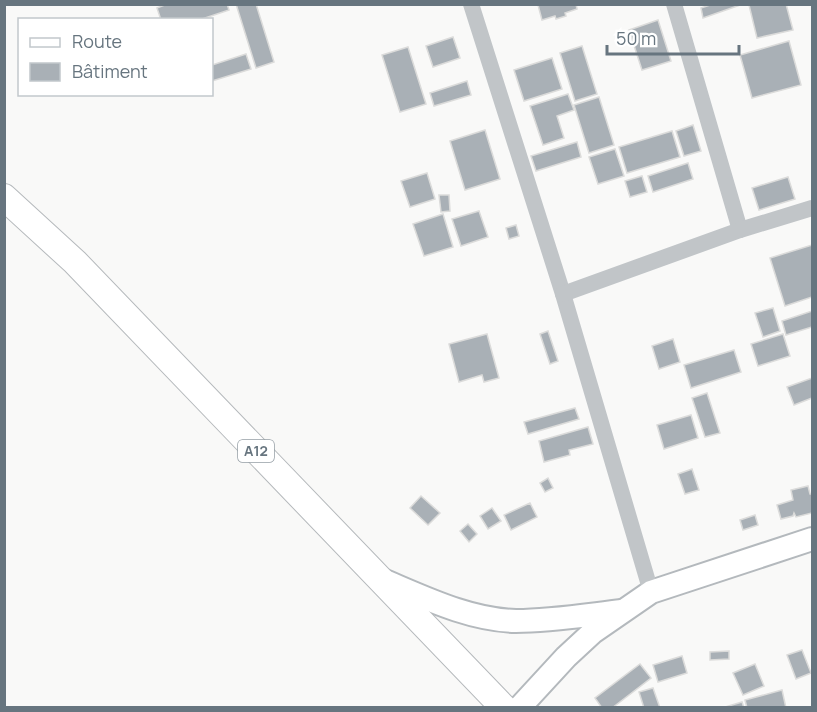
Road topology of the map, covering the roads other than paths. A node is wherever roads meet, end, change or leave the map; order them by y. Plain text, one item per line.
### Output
1 (471, 4) edge
2 (674, 4) edge
3 (7, 204) edge
4 (813, 208) edge
5 (740, 230) junction
6 (563, 294) junction
7 (813, 540) edge
8 (379, 579) junction
9 (651, 592) junction
10 (624, 611) junction
11 (504, 708) edge
12 (519, 708) edge

1 - 6 street
2 - 5 street
3 - 8 main road, A12
4 - 5 street
5 - 6 street
6 - 9 street
7 - 9 street
8 - 10 street
8 - 11 main road, A12
9 - 10 street
10 - 12 street

